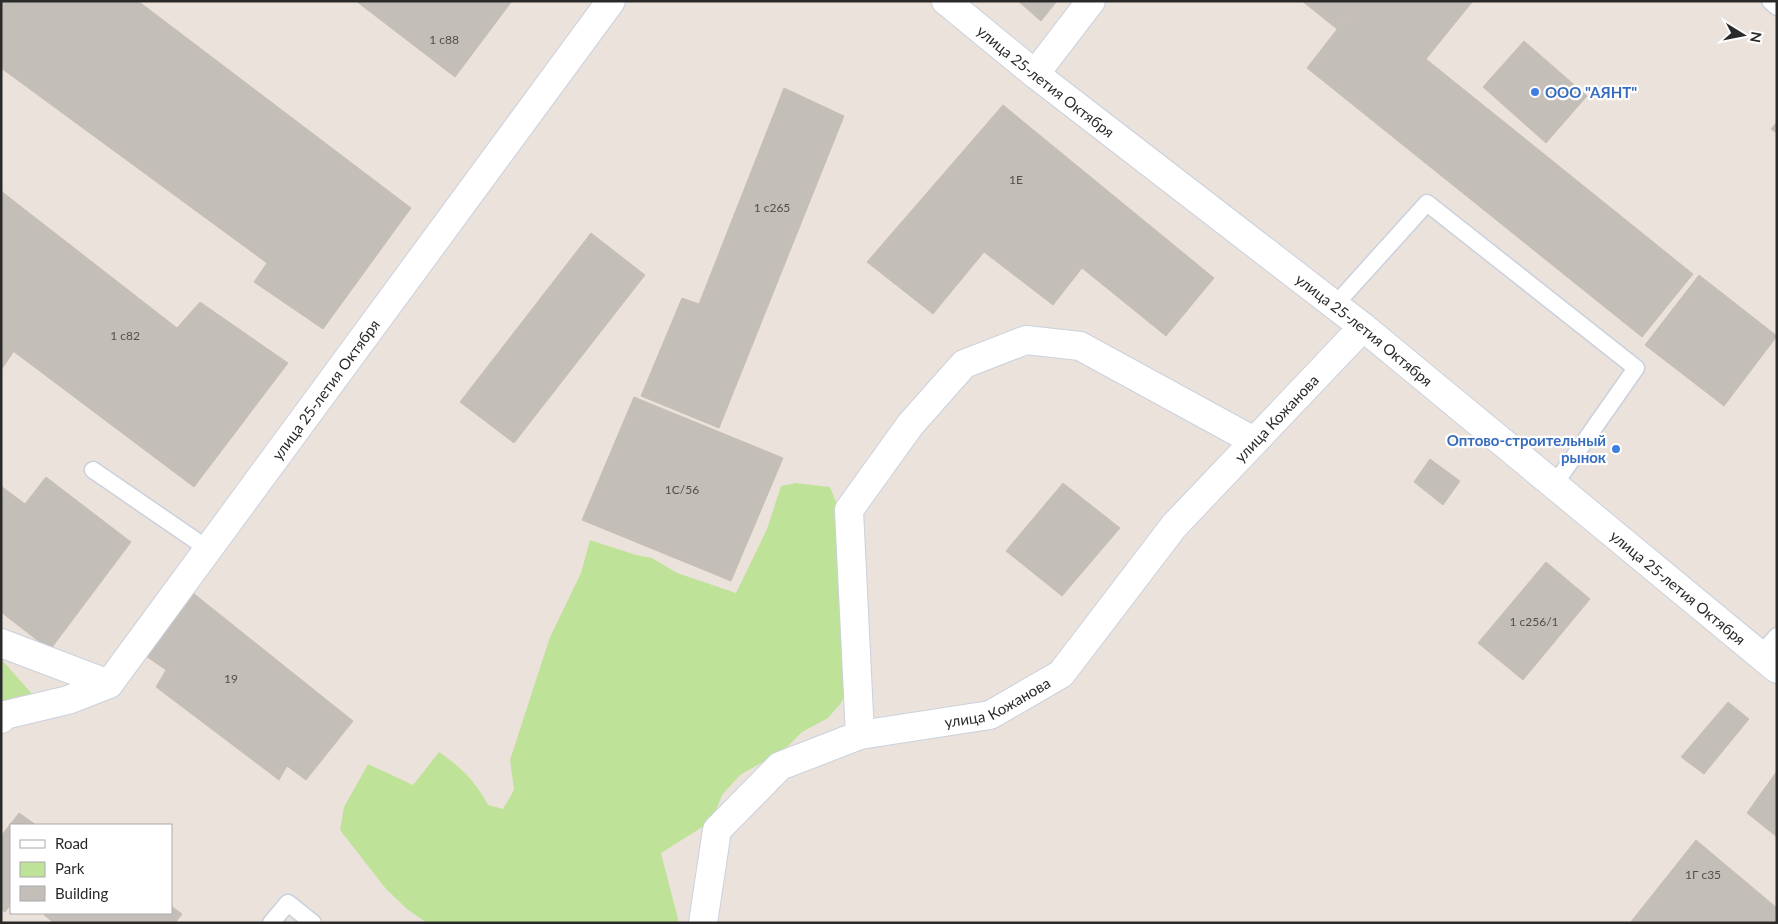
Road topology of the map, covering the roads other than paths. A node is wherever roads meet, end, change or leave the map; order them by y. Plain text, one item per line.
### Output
1 (611, 1) edge
2 (946, 1) edge
3 (1091, 1) edge
4 (1770, 1) edge
5 (1777, 7) edge
6 (1035, 74) junction
7 (1335, 305) junction
8 (1363, 327) junction
9 (1254, 441) junction
10 (93, 470) dead end
11 (1554, 484) junction
12 (208, 549) junction
13 (1, 643) edge
14 (1771, 653) edge
15 (108, 684) junction
16 (1, 719) edge
17 (860, 736) junction
18 (271, 923) edge
19 (313, 923) edge
20 (703, 923) edge

1 - 12 street, улица 25-летия Октября
2 - 6 street, улица 25-летия Октября
3 - 6 street
4 - 5 lane
6 - 7 street, улица 25-летия Октября
7 - 8 street, улица 25-летия Октября
7 - 11 lane
8 - 9 street, улица Кожанова
8 - 11 street, улица 25-летия Октября
9 - 17 street, улица Кожанова
9 - 17 street
10 - 12 lane
11 - 14 street, улица 25-летия Октября
12 - 15 street, улица 25-летия Октября
13 - 15 street
15 - 16 street
17 - 20 street, улица Кожанова
18 - 19 lane

